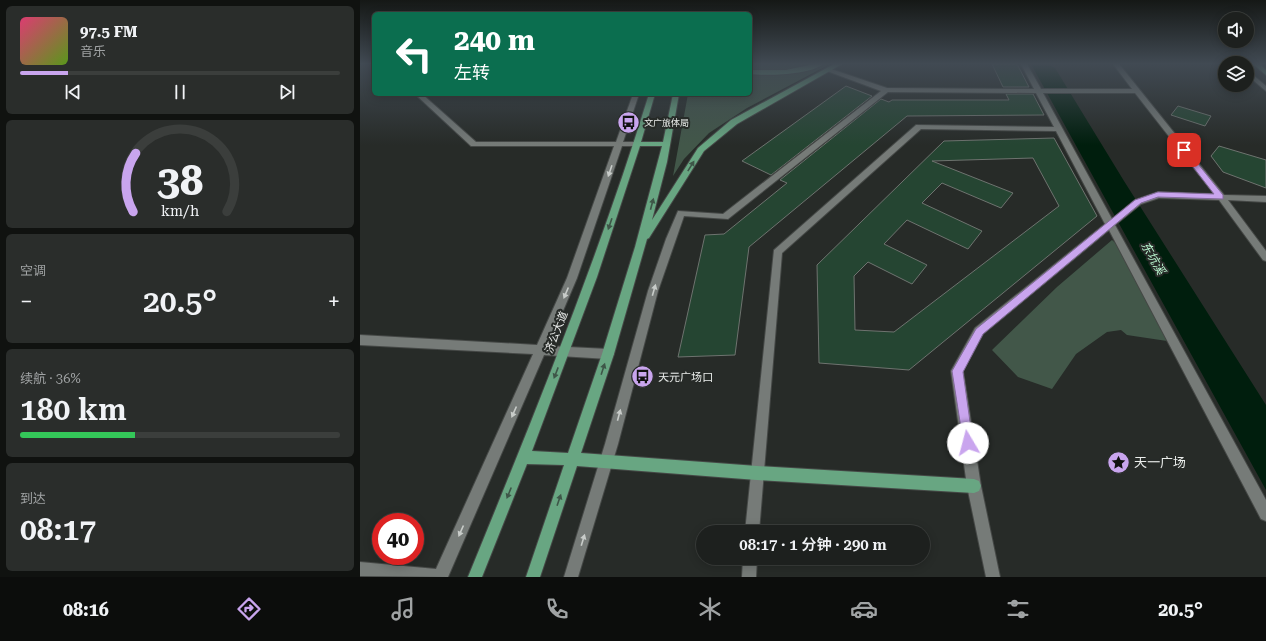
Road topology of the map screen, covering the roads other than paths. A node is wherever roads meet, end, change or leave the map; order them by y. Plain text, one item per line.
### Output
1 (791, 91) edge
2 (885, 91) edge
3 (1038, 91) edge
4 (1067, 91) edge
5 (1138, 92) joint
6 (420, 96) edge
7 (635, 96) edge
8 (651, 96) edge
9 (676, 96) edge
10 (1059, 129) junction
11 (619, 144) junction
12 (638, 144) junction
13 (667, 144) junction
14 (1221, 197) junction
15 (1266, 199) edge
16 (1110, 224) junction
17 (640, 246) junction
18 (1266, 258) edge
19 (360, 340) edge
20 (542, 350) junction
21 (564, 352) junction
22 (608, 354) junction
23 (523, 457) junction
24 (573, 459) junction
25 (607, 461) junction
26 (757, 473) junction
27 (974, 486) junction
28 (1266, 514) edge
29 (753, 525) edge
30 (750, 565) edge
31 (360, 568) edge
32 (440, 577) edge
33 (475, 577) edge
34 (533, 577) edge
35 (572, 577) edge
36 (749, 577) edge
37 (993, 577) edge

17 -> 1 main road
25 -> 2 street
3 - 10 street
4 - 5 street
5 - 14 street
6 - 11 street
7 - 11 street
8 - 12 main road, 济公大道
9 - 13 main road
10 - 16 street
10 - 26 street
11 - 12 street
11 -> 20 street
12 - 13 main road
12 -> 21 main road, 济公大道
17 -> 13 main road
14 - 15 street
14 - 16 street
14 - 18 street
16 - 27 street
16 - 28 street
17 - 22 main road
19 - 20 street
20 - 21 street
20 -> 32 street
21 - 22 street
21 -> 23 main road, 济公大道
24 -> 22 main road
23 - 24 main road
23 -> 33 main road, 济公大道
24 - 25 main road
34 -> 24 main road
25 - 26 main road
35 -> 25 street
26 - 27 main road
26 - 29 street
27 - 37 street
30 - 36 street
31 - 32 street

